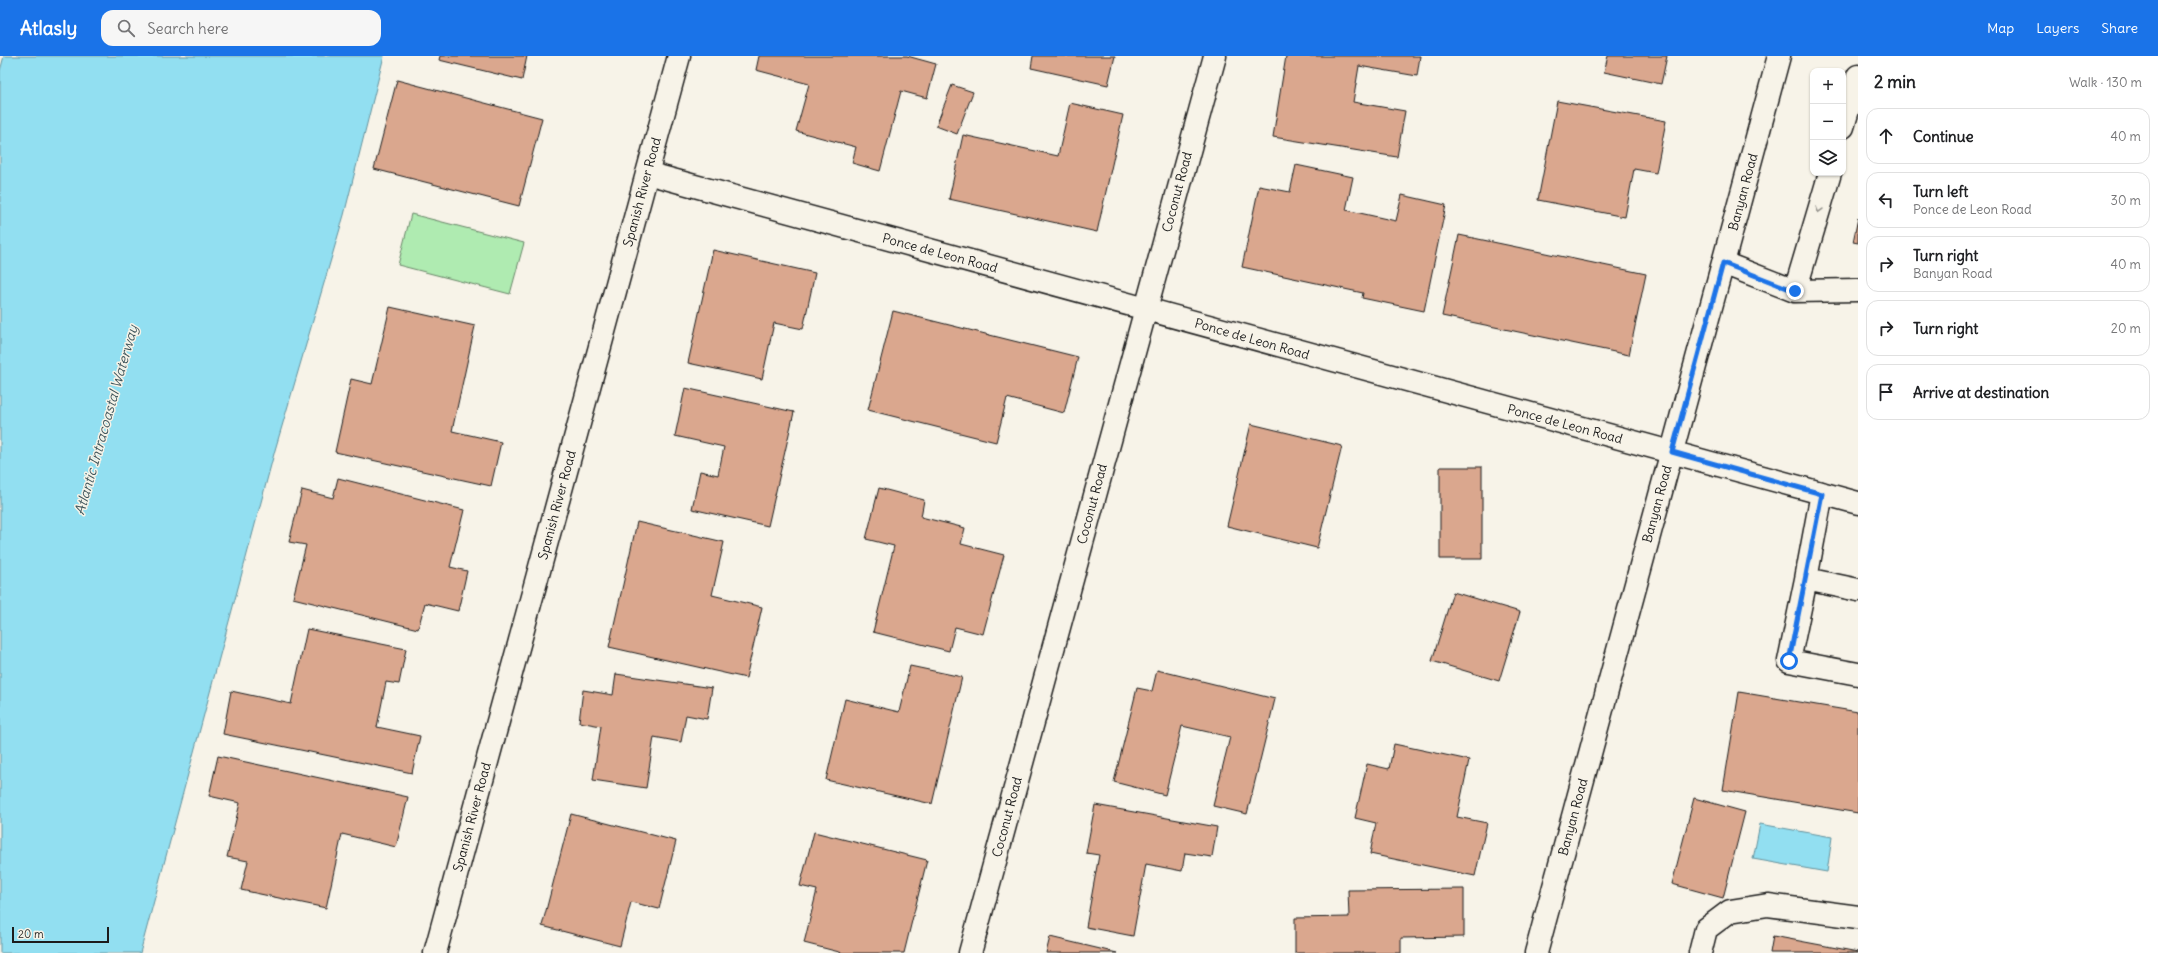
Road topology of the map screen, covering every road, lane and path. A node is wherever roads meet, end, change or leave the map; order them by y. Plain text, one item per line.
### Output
1 (679, 56) edge
2 (1215, 56) edge
3 (1779, 56) edge
4 (1858, 76) edge
5 (1846, 117) edge
6 (647, 174) junction
7 (1829, 176) edge
8 (1723, 263) junction
9 (1858, 290) edge
10 (1795, 291) junction
11 (1145, 309) junction
12 (1672, 452) junction
13 (1822, 494) junction
14 (1858, 503) edge
15 (1806, 579) junction
16 (1858, 590) edge
17 (1858, 674) edge
18 (1858, 917) edge
19 (435, 953) edge
20 (970, 953) edge
21 (1536, 953) edge
22 (1700, 953) edge

1 - 6 street, Spanish River Road
2 - 11 street, Coconut Road
3 - 8 street, Banyan Road
4 - 5 street
6 - 11 street, Ponce de Leon Road
6 - 19 street, Spanish River Road
7 -> 10 street
8 - 10 street
8 - 12 street, Banyan Road
9 - 10 street
11 - 12 street, Ponce de Leon Road
11 - 20 street, Coconut Road
12 - 13 street, Ponce de Leon Road
12 - 21 street, Banyan Road
13 - 14 street, Ponce de Leon Road
13 - 15 street
15 - 16 street
15 - 17 street
18 - 22 street

